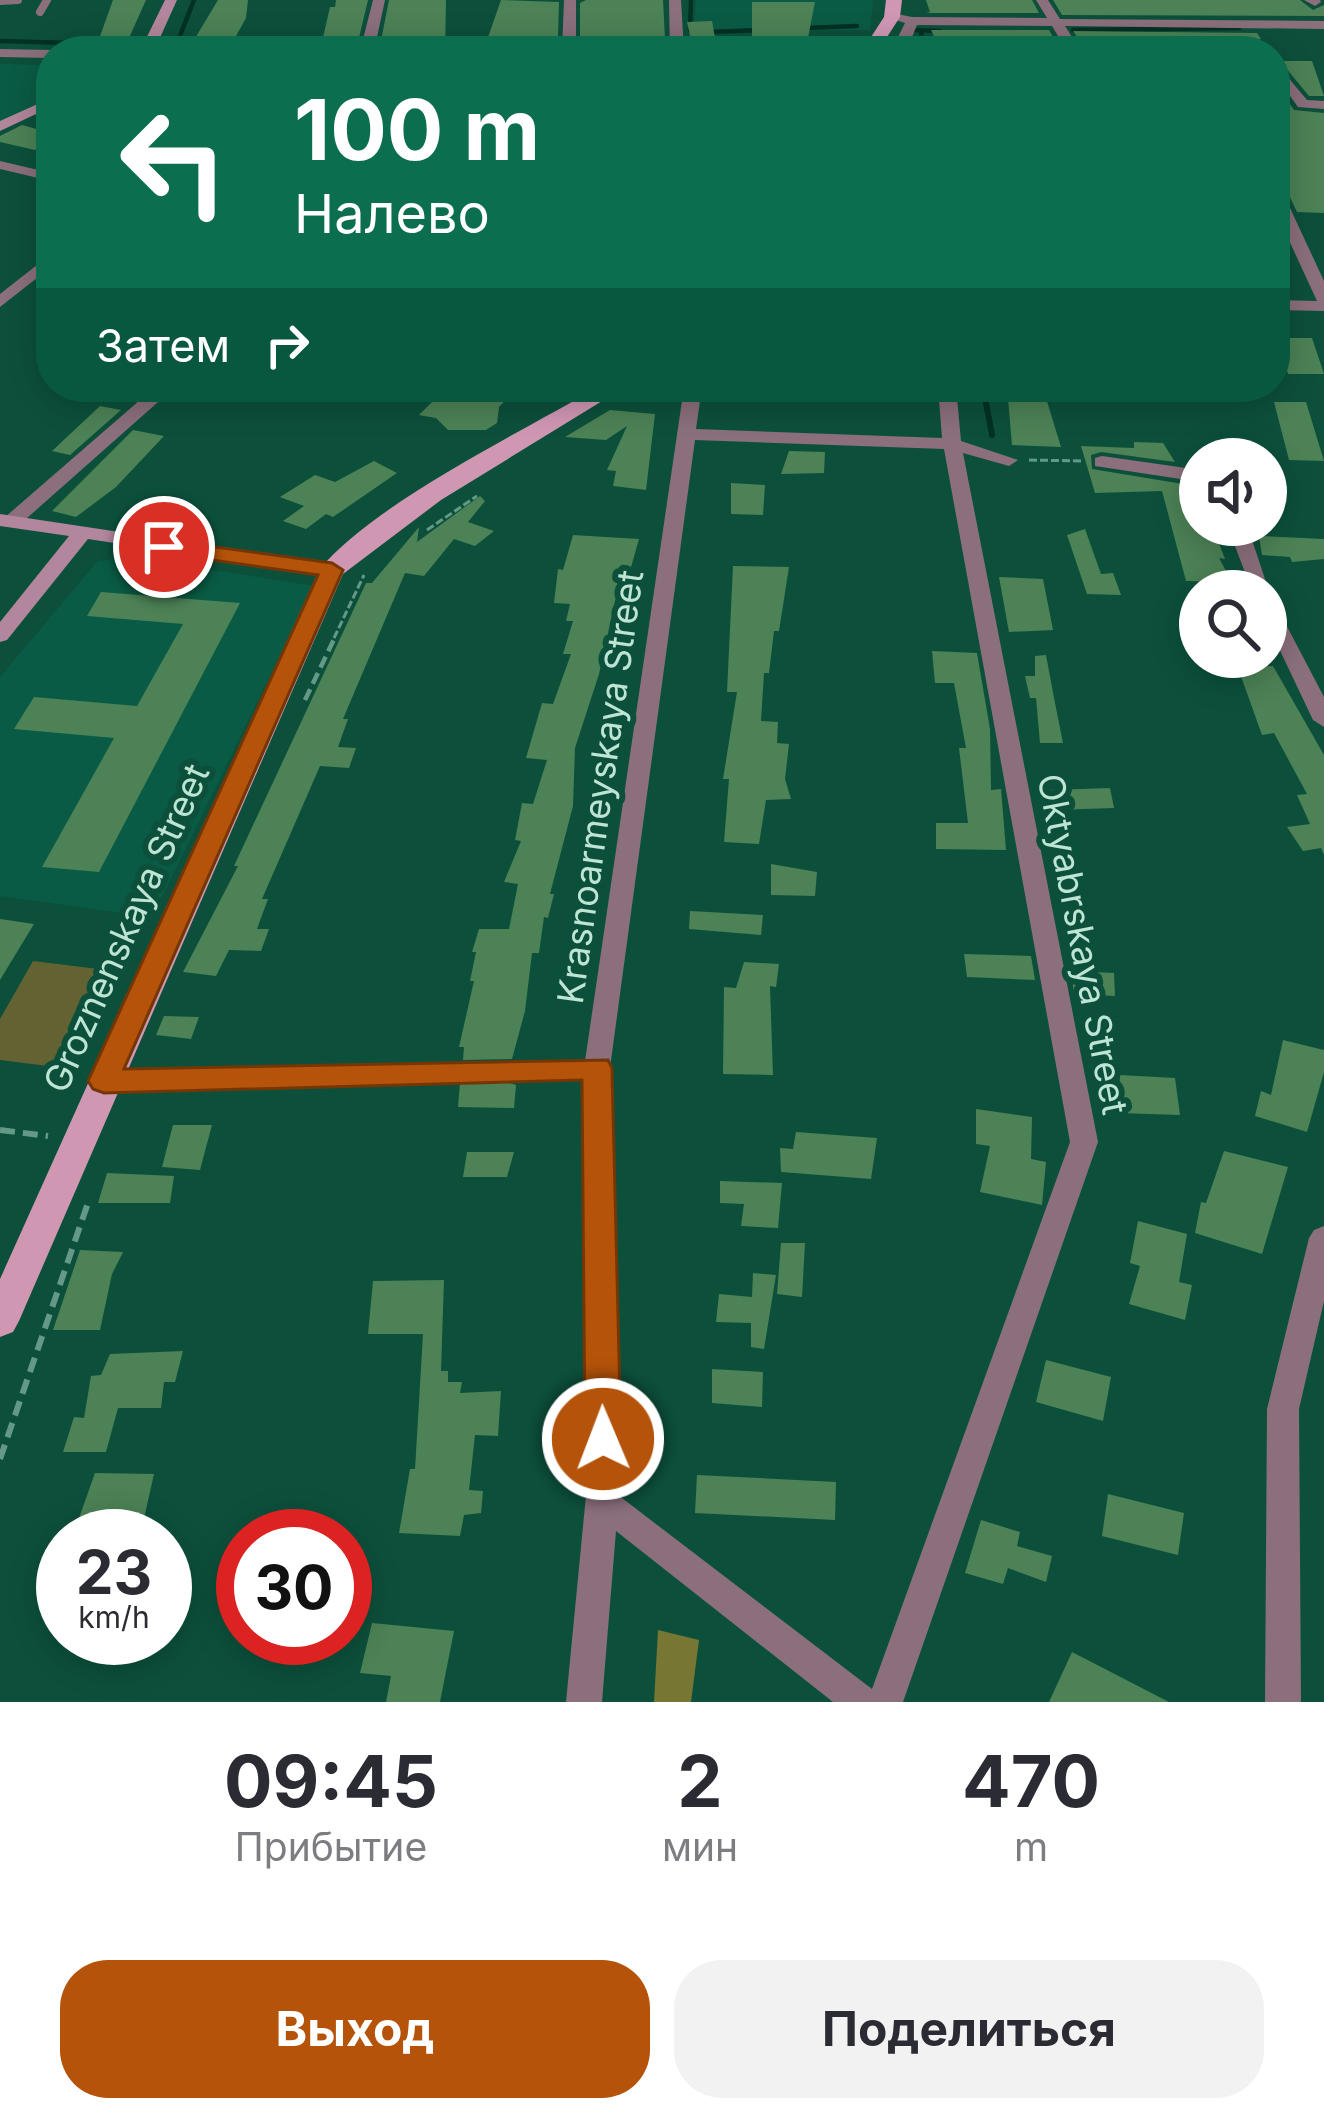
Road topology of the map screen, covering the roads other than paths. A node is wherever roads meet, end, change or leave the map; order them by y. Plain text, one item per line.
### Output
1 (18, 0) edge
2 (47, 0) edge
3 (171, 0) edge
4 (380, 0) edge
5 (570, 0) edge
6 (675, 0) edge
7 (1042, 0) edge
8 (0, 1) edge
9 (893, 8) edge
10 (40, 12) dead end
11 (912, 21) junction
12 (1058, 24) junction
13 (1324, 25) edge
14 (154, 36) edge
15 (371, 36) edge
16 (569, 36) edge
17 (676, 36) edge
18 (878, 36) edge
19 (905, 36) edge
20 (1065, 36) edge
21 (0, 53) edge
22 (36, 54) edge
23 (1290, 86) edge
24 (1324, 105) edge
25 (36, 109) edge
26 (0, 127) edge
27 (0, 165) edge
28 (36, 173) edge
29 (1290, 227) edge
30 (36, 272) edge
31 (0, 302) edge
32 (1324, 303) edge
33 (1290, 304) edge
34 (148, 402) edge
35 (589, 402) edge
36 (691, 402) edge
37 (948, 402) edge
38 (687, 434) junction
39 (952, 444) junction
40 (1010, 460) road end
41 (1102, 462) road end
42 (1179, 473) edge
43 (5, 521) edge
44 (80, 536) junction
45 (332, 570) junction
46 (0, 636) edge
47 (1287, 643) edge
48 (1324, 719) edge
49 (597, 1068) junction
50 (104, 1081) junction
51 (1324, 1238) edge
52 (0, 1321) edge
53 (603, 1502) junction
54 (584, 1702) edge
55 (861, 1702) edge
56 (885, 1702) edge
57 (1283, 1702) edge

1 - 8 lane
2 - 10 lane
3 - 14 street
4 - 15 street
5 - 16 street
6 - 17 street
7 - 12 street
9 - 11 street
9 - 18 main road
11 - 12 street
11 - 19 street
12 - 13 street
12 - 20 street
21 - 22 street
23 - 24 street
25 - 26 street
27 - 28 street
29 - 32 street
30 - 31 street
32 - 33 street
34 - 43 street
35 - 45 main road
36 - 38 street, Krasnoarmeyskaya Street
37 - 39 street, Oktyabrskaya Street
38 - 39 street
38 - 49 street, Krasnoarmeyskaya Street
39 - 40 street
39 - 56 street, Oktyabrskaya Street
41 - 42 street
43 - 44 street
44 - 45 street
44 - 46 street
45 - 50 main road, Groznenskaya Street
47 - 48 street
49 - 50 lane
49 - 53 street, Krasnoarmeyskaya Street
50 - 52 main road, Groznenskaya Street
51 - 57 street
53 - 54 street, Krasnoarmeyskaya Street
53 - 55 street

